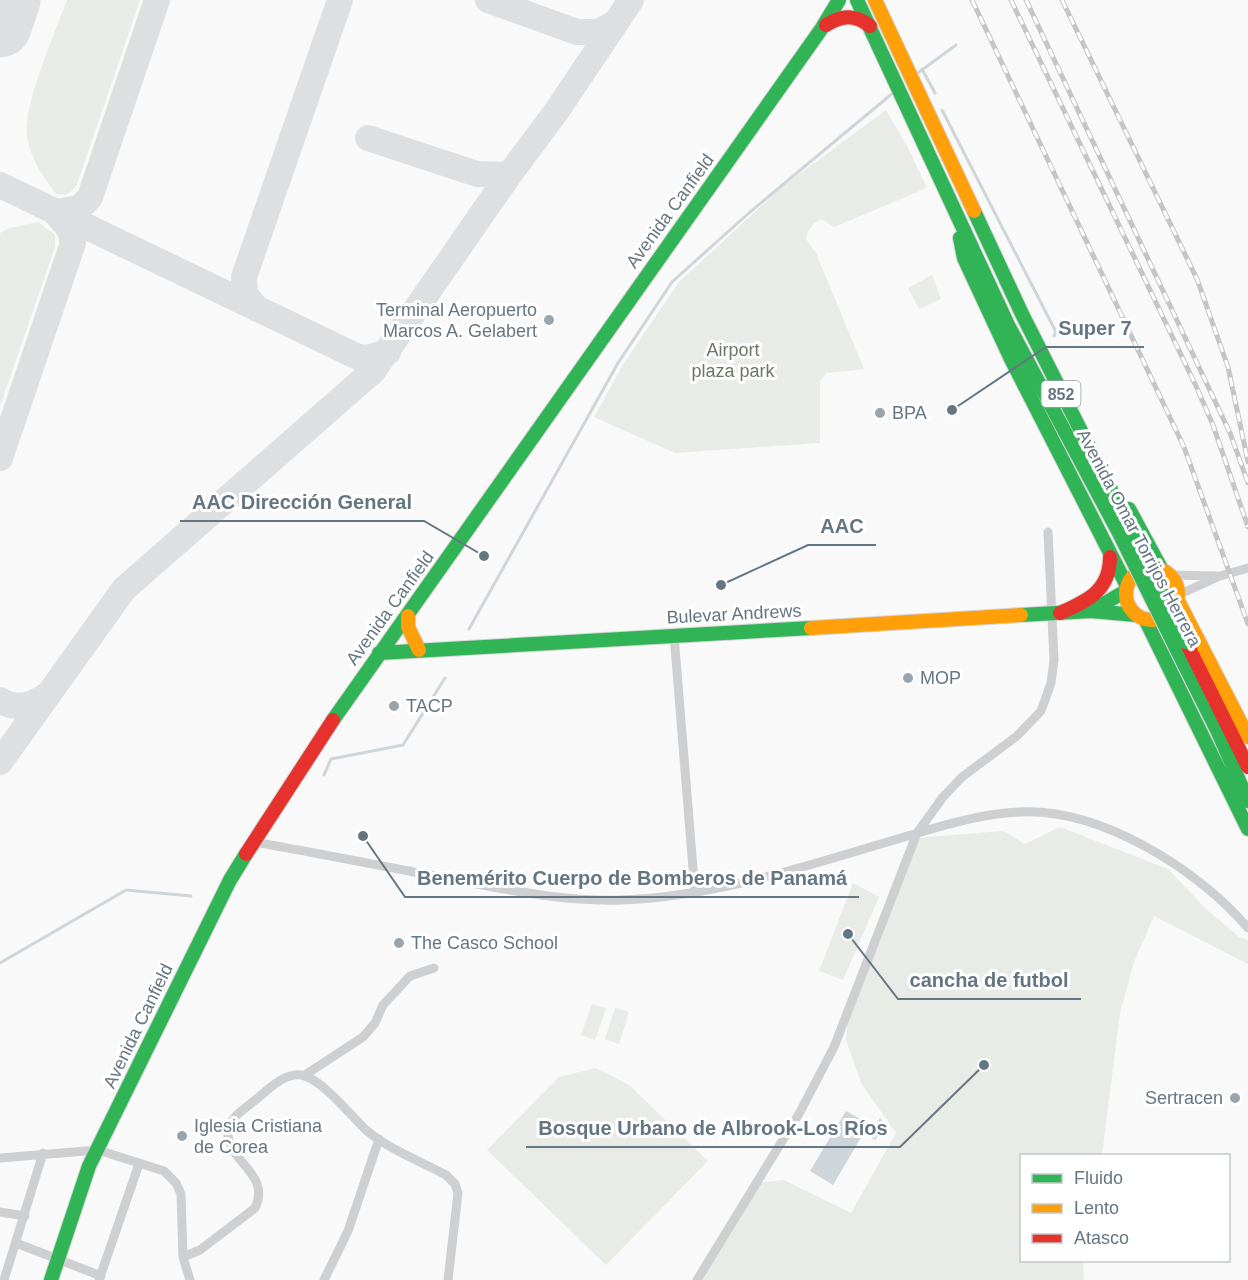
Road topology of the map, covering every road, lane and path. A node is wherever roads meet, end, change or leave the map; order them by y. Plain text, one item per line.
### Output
1 (839, 0) edge
2 (857, 0) edge
3 (875, 0) edge
4 (870, 26) junction
5 (822, 28) junction
6 (957, 219) junction
7 (1127, 526) junction
8 (1048, 532) dead end
9 (1104, 540) junction
10 (1110, 554) junction
11 (1248, 568) edge
12 (1166, 572) junction
13 (1220, 576) junction
14 (1126, 589) junction
15 (1178, 597) junction
16 (1091, 611) junction
17 (1056, 613) junction
18 (408, 616) junction
19 (1140, 617) junction
20 (674, 635) junction
21 (1187, 644) junction
22 (419, 650) junction
23 (379, 653) junction
24 (1165, 659) junction
25 (1248, 737) edge
26 (1248, 767) edge
27 (1248, 801) edge
28 (1248, 829) edge
29 (917, 833) junction
30 (254, 842) junction
31 (695, 893) junction
32 (1248, 928) edge
33 (434, 968) dead end
34 (305, 1075) junction
35 (379, 1139) junction
36 (98, 1150) junction
37 (43, 1153) junction
38 (0, 1158) edge
39 (139, 1164) junction
40 (0, 1212) edge
41 (25, 1216) junction
42 (16, 1243) junction
43 (183, 1257) junction
44 (58, 1259) junction
45 (100, 1278) edge
46 (4, 1280) edge
47 (51, 1280) edge
48 (188, 1280) edge
49 (324, 1280) edge
50 (448, 1280) edge
51 (697, 1280) edge

1 - 5 main road, Avenida Canfield
2 - 4 main road, Avenida Omar Torrijos Herrera / 852
3 - 7 main road, Avenida Omar Torrijos Herrera / 852
4 - 5 main road
4 - 6 main road, Avenida Omar Torrijos Herrera / 852
5 - 18 main road, Avenida Canfield
6 - 7 main road, Avenida Omar Torrijos Herrera / 852
6 - 9 main road
7 - 9 main road
7 - 12 main road
7 - 21 main road, Avenida Omar Torrijos Herrera / 852, bridge
8 - 17 street
9 - 10 main road
10 - 14 main road
10 - 17 main road
11 - 13 street
12 - 13 street
12 - 14 main road
12 - 15 main road
13 - 15 street
14 - 16 main road, Bulevar Andrews
14 - 19 main road
15 - 19 main road
15 - 21 main road
16 - 17 main road, Bulevar Andrews
16 - 19 main road, Bulevar Andrews
17 - 20 main road, Bulevar Andrews
17 - 29 street
18 - 22 main road
18 - 23 main road, Avenida Canfield
19 - 24 main road
20 - 22 main road, Bulevar Andrews
20 - 31 street
21 - 24 main road
21 - 25 main road
21 - 26 main road, Avenida Omar Torrijos Herrera
21 - 27 main road, Avenida Omar Torrijos Herrera
22 - 23 main road, Bulevar Andrews
23 - 30 main road, Avenida Canfield
24 - 28 main road
29 - 31 street
29 - 32 street
29 - 51 street
30 - 31 street
30 - 36 main road, Avenida Canfield
33 - 34 street
34 - 35 street
34 - 43 street
35 - 49 street
35 - 50 street
36 - 37 street
36 - 39 street
36 - 44 main road, Avenida Canfield
37 - 38 street
37 - 41 street
39 - 43 street
39 - 45 street
40 - 41 street
41 - 42 street
42 - 44 street
42 - 46 street
43 - 48 street
44 - 45 street
44 - 47 main road, Avenida Canfield

